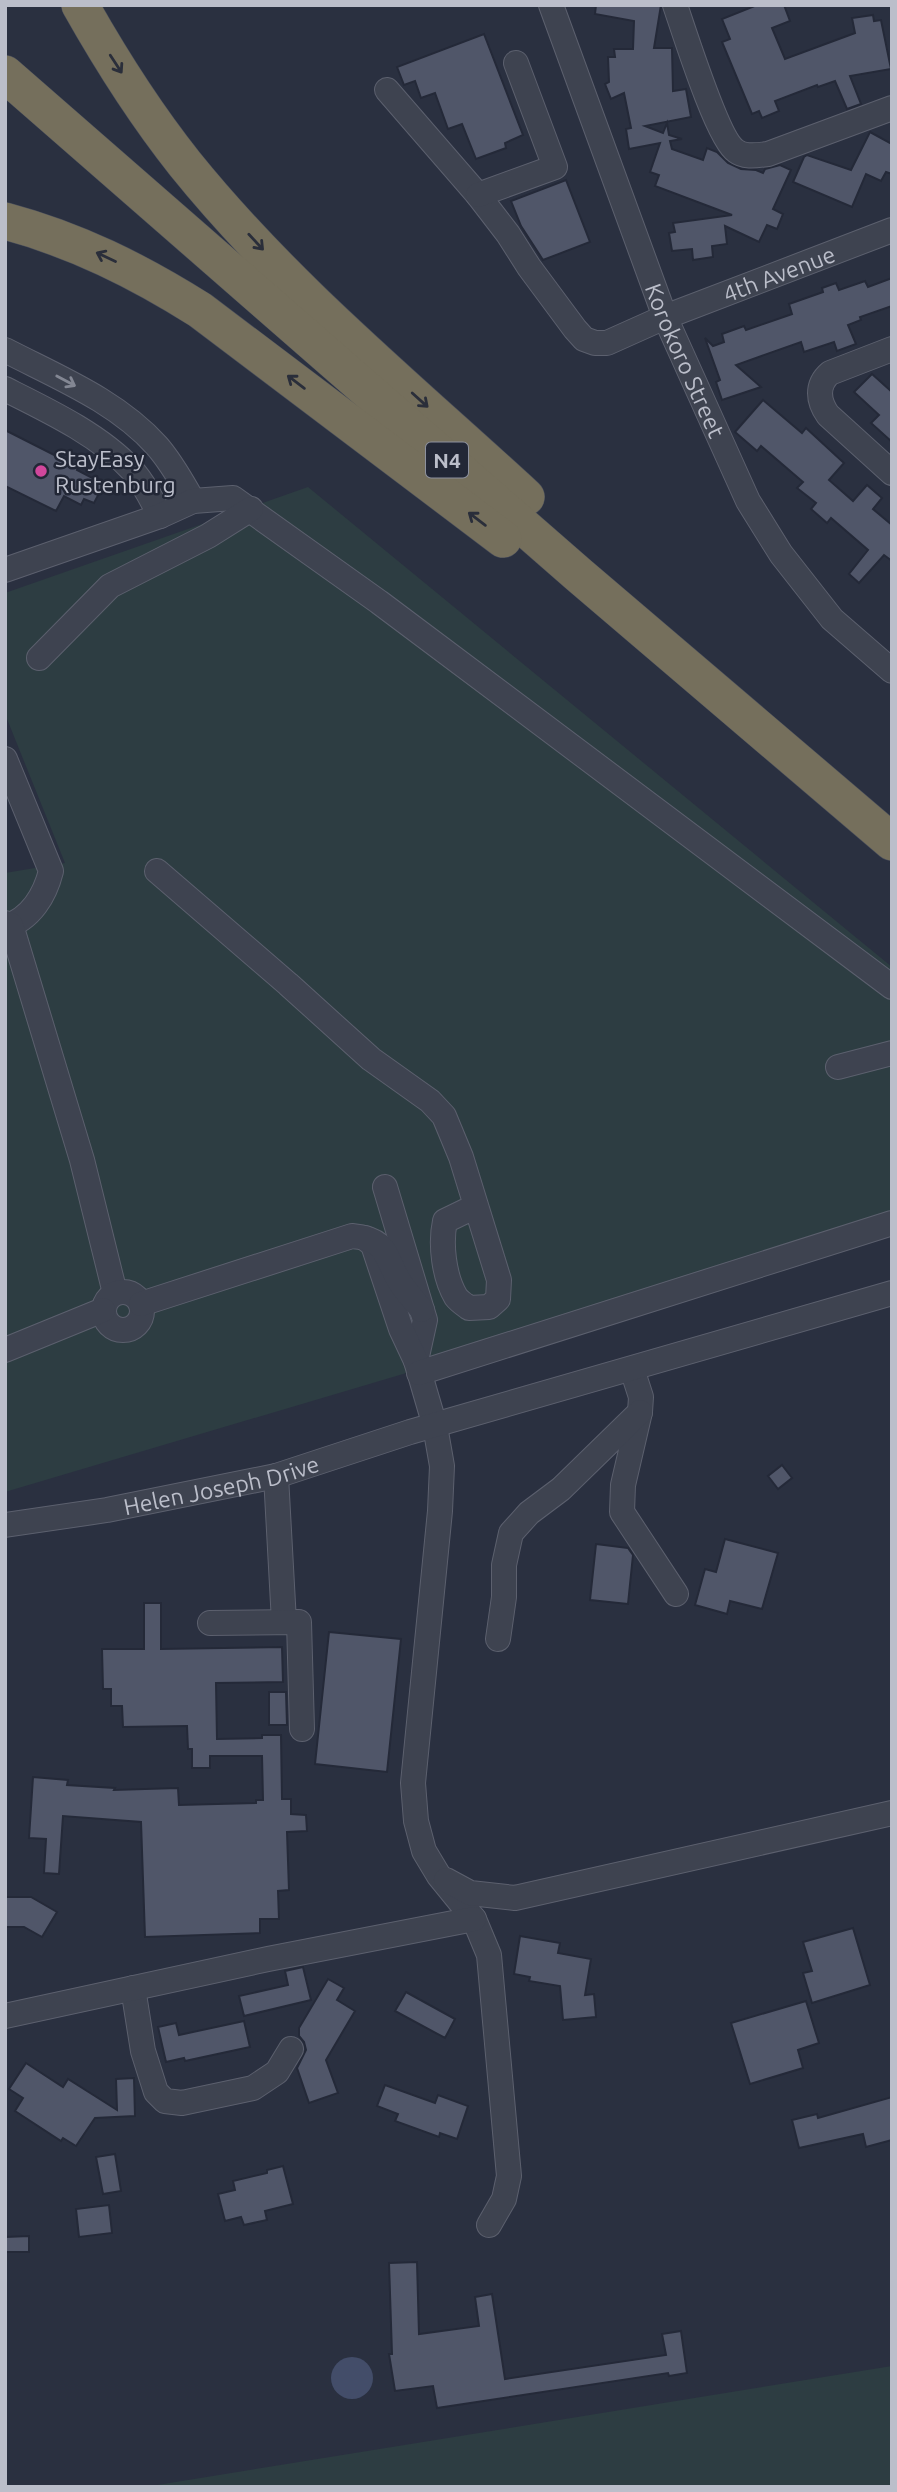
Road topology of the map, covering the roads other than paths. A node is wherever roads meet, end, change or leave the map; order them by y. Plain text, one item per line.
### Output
1 (80, 5) edge
2 (551, 5) edge
3 (675, 5) edge
4 (516, 63) dead end
5 (5, 74) edge
6 (387, 90) dead end
7 (892, 108) edge
8 (478, 195) junction
9 (5, 221) edge
10 (892, 230) edge
11 (664, 317) junction
12 (892, 349) edge
13 (7, 355) edge
14 (5, 389) edge
15 (892, 473) edge
16 (193, 501) junction
17 (251, 509) junction
18 (160, 516) junction
19 (5, 570) edge
20 (39, 657) dead end
21 (892, 671) edge
22 (5, 759) edge
23 (876, 819) edge
24 (892, 842) edge
25 (157, 872) dead end
26 (7, 925) edge
27 (892, 987) edge
28 (892, 1053) edge
29 (838, 1067) dead end
30 (385, 1188) dead end
31 (476, 1206) dead end
32 (892, 1223) edge
33 (365, 1238) junction
34 (892, 1293) edge
35 (109, 1302) junction
36 (141, 1304) junction
37 (422, 1310) junction
38 (5, 1350) edge
39 (417, 1367) junction
40 (632, 1369) junction
41 (640, 1412) junction
42 (435, 1426) junction
43 (276, 1476) junction
44 (5, 1525) edge
45 (676, 1594) dead end
46 (284, 1622) junction
47 (209, 1623) dead end
48 (498, 1639) dead end
49 (302, 1729) dead end
50 (892, 1813) edge
51 (439, 1876) junction
52 (474, 1919) junction
53 (133, 1989) junction
54 (5, 2016) edge
55 (291, 2049) dead end
56 (489, 2225) dead end

1 -> 23 highway
2 - 11 street, Korokoro Street
3 - 7 street
4 - 8 street
5 - 23 highway, N4
6 - 8 street, 4th Avenue
8 - 11 street, 4th Avenue
23 -> 9 highway
10 - 11 street, 4th Avenue
11 - 21 street, Korokoro Street
12 - 15 street
13 -> 16 street
14 - 18 street
16 - 17 street
16 - 18 street
17 - 20 street
17 - 27 street
18 - 19 street
22 - 26 street
23 - 24 highway, N4
25 - 31 street
26 - 35 street
28 - 29 street
30 - 37 street
32 - 39 street
33 - 36 street
33 - 37 street
33 - 39 street
34 - 40 street, Helen Joseph Drive
35 - 36 street
35 - 36 street
35 - 38 street
37 - 39 street
39 - 42 street
40 - 41 street
40 - 42 street, Helen Joseph Drive
41 - 45 street
41 - 48 street
42 - 43 street, Helen Joseph Drive
42 - 51 street
43 - 44 street, Helen Joseph Drive
43 - 46 street
46 - 47 street
46 - 49 street
50 - 51 street
51 - 52 street
52 - 53 street
52 - 56 street
53 - 54 street
53 - 55 street

